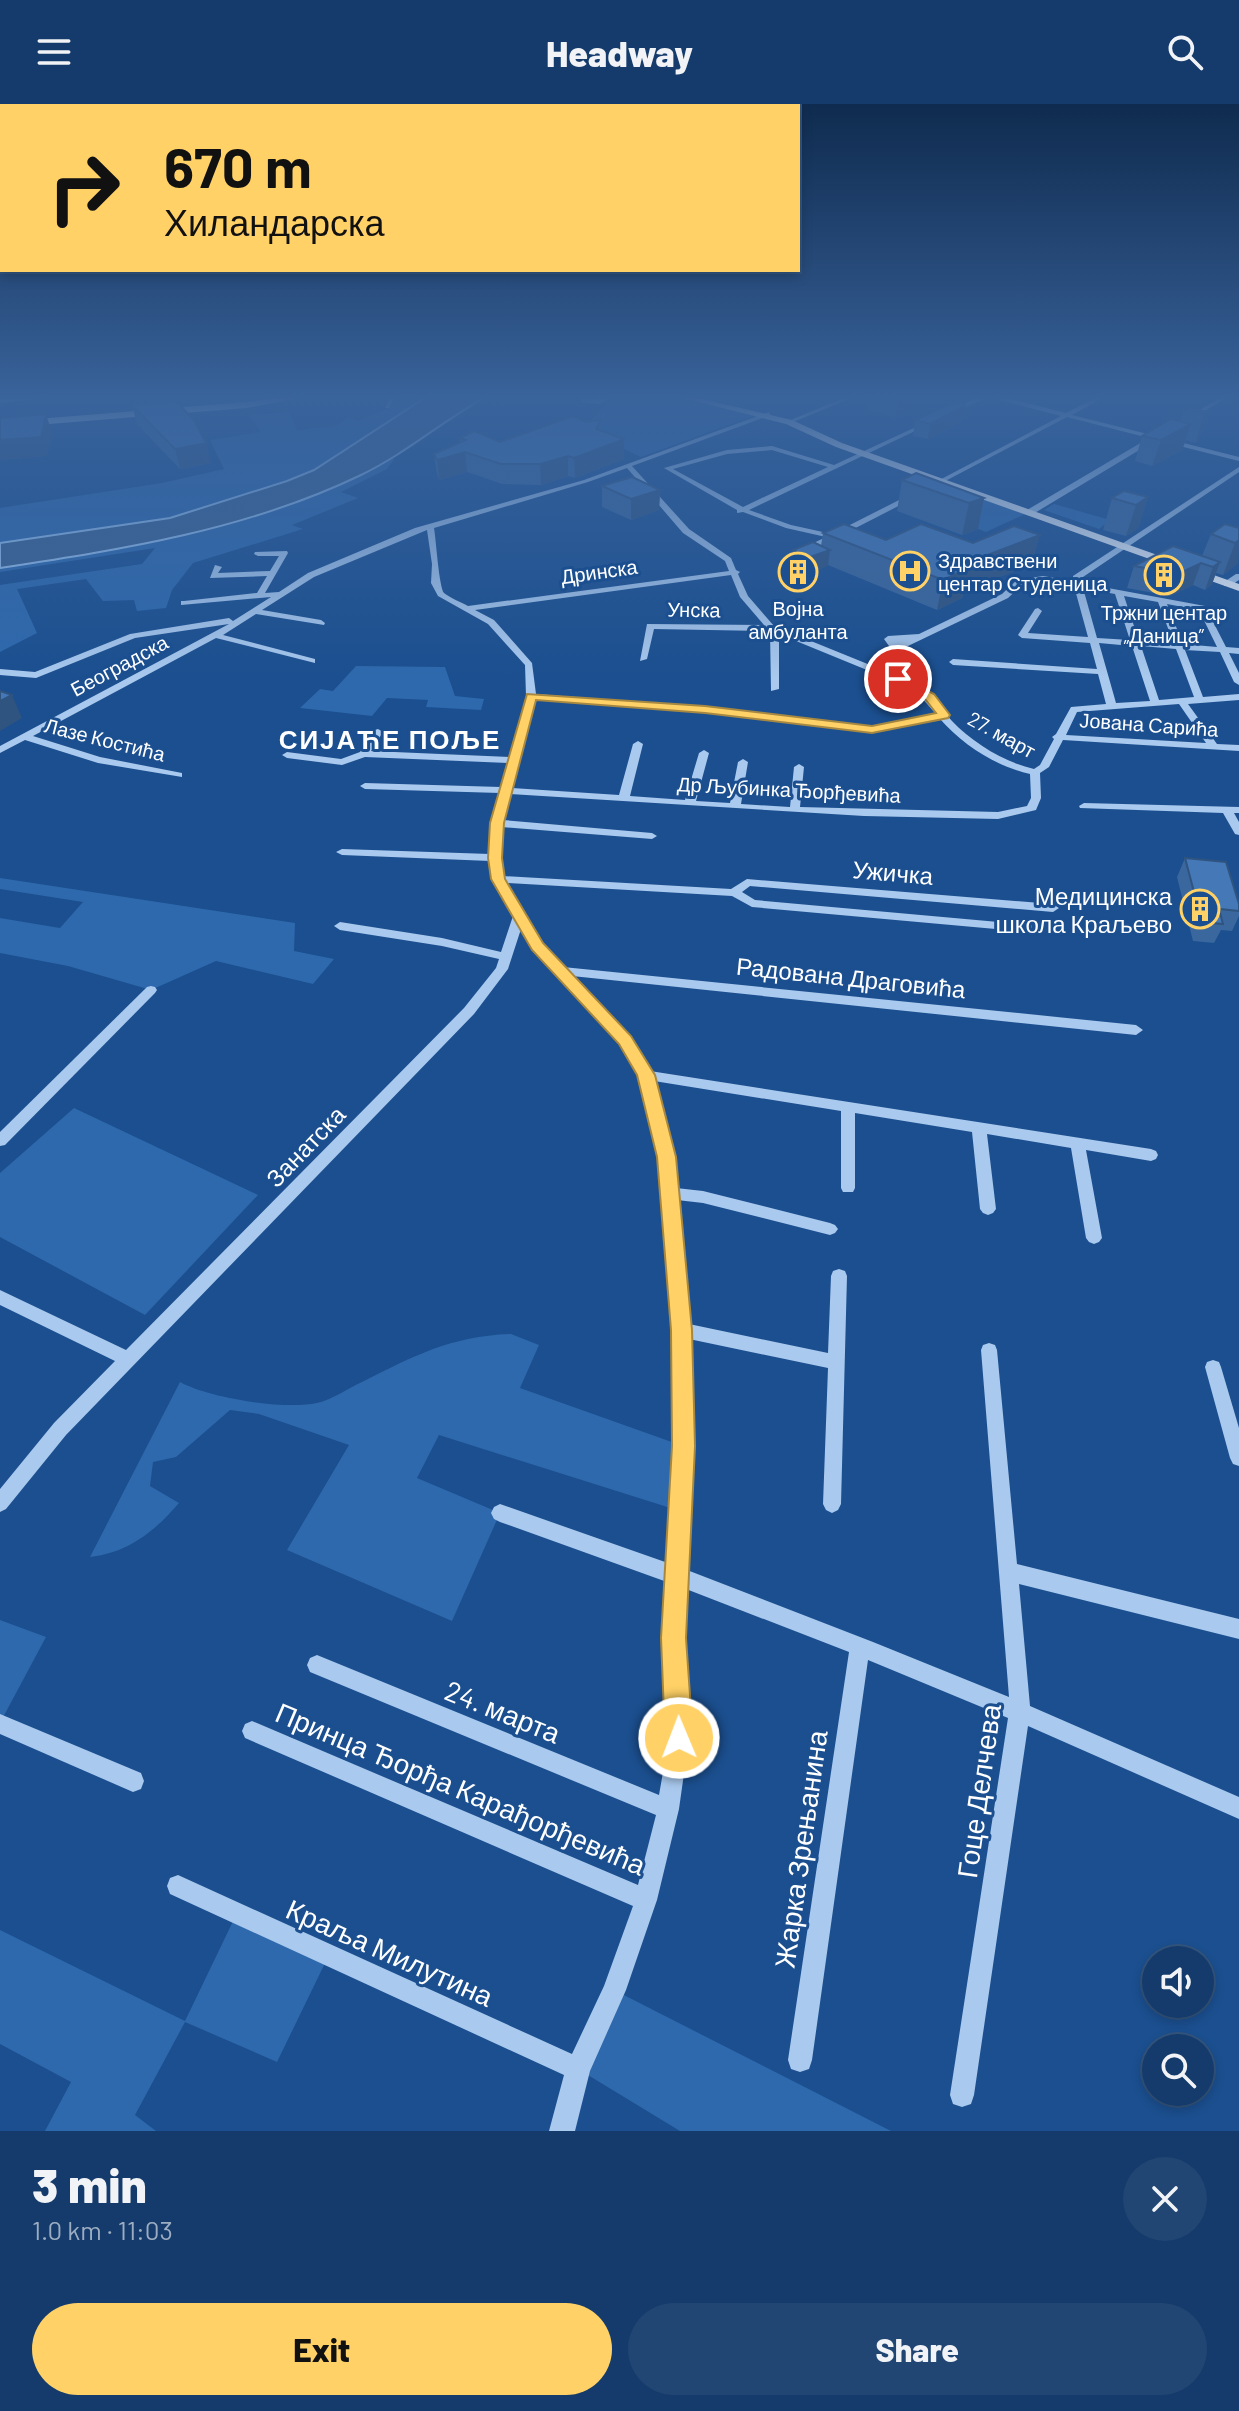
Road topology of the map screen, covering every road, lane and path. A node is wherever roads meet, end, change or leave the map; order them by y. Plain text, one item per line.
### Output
1 (555, 489) edge
2 (648, 489) edge
3 (702, 489) edge
4 (788, 489) edge
5 (928, 489) edge
6 (968, 489) edge
7 (1070, 489) edge
8 (1210, 489) edge
9 (740, 511) junction
10 (1032, 511) junction
11 (430, 527) junction
12 (837, 537) junction
13 (1125, 545) junction
14 (800, 553) edge
15 (258, 554) dead end
16 (218, 567) dead end
17 (736, 572) junction
18 (272, 573) junction
19 (1075, 583) junction
20 (1235, 583) edge
21 (1118, 591) junction
22 (277, 594) junction
23 (260, 595) junction
24 (1161, 599) junction
25 (184, 603) dead end
26 (468, 608) junction
27 (256, 611) junction
28 (1038, 611) dead end
29 (245, 618) junction
30 (321, 623) dead end
31 (773, 630) junction
32 (214, 635) junction
33 (916, 636) dead end
34 (1093, 641) junction
35 (1135, 644) junction
36 (1181, 647) junction
37 (1224, 650) junction
38 (1239, 651) edge
39 (643, 659) dead end
40 (312, 661) dead end
41 (953, 662) dead end
42 (0, 672) edge
43 (1103, 672) junction
44 (1239, 682) edge
45 (774, 689) dead end
46 (531, 696) junction
47 (1239, 697) edge
48 (1200, 700) junction
49 (1181, 701) junction
50 (1155, 703) junction
51 (1112, 707) junction
52 (944, 715) junction
53 (378, 732) dead end
54 (25, 737) junction
55 (1057, 737) junction
56 (638, 744) dead end
57 (1214, 747) junction
58 (1239, 748) edge
59 (0, 750) edge
60 (704, 753) dead end
61 (364, 754) junction
62 (287, 755) dead end
63 (514, 760) junction
64 (743, 762) dead end
65 (799, 767) dead end
66 (1035, 772) junction
67 (178, 775) dead end
68 (365, 786) dead end
69 (507, 789) junction
70 (624, 797) junction
71 (690, 802) junction
72 (735, 805) junction
73 (1084, 806) dead end
74 (795, 809) junction
75 (1233, 810) edge
76 (497, 823) junction
77 (1239, 832) edge
78 (652, 836) dead end
79 (342, 852) dead end
80 (495, 858) junction
81 (498, 879) junction
82 (734, 893) junction
83 (1053, 908) dead end
84 (518, 918) junction
85 (340, 926) dead end
86 (1028, 928) dead end
87 (532, 939) junction
88 (509, 951) junction
89 (560, 971) junction
90 (151, 990) dead end
91 (1136, 1030) dead end
92 (646, 1075) junction
93 (848, 1107) junction
94 (979, 1129) junction
95 (0, 1141) edge
96 (1078, 1144) junction
97 (1151, 1155) dead end
98 (848, 1188) dead end
99 (668, 1193) junction
100 (988, 1209) dead end
101 (830, 1229) dead end
102 (1094, 1238) dead end
103 (839, 1276) dead end
104 (0, 1297) edge
105 (681, 1330) junction
106 (989, 1350) dead end
107 (128, 1359) junction
108 (836, 1362) junction
109 (1213, 1367) dead end
110 (1239, 1458) edge
111 (0, 1503) edge
112 (832, 1504) dead end
113 (500, 1513) dead end
114 (1010, 1572) junction
115 (677, 1573) junction
116 (1239, 1629) edge
117 (860, 1647) junction
118 (317, 1665) dead end
119 (1020, 1710) junction
120 (0, 1724) edge
121 (252, 1731) dead end
122 (133, 1781) dead end
123 (1239, 1808) edge
124 (668, 1809) junction
125 (178, 1886) dead end
126 (646, 1900) junction
127 (800, 2060) dead end
128 (578, 2069) junction
129 (962, 2095) dead end
130 (562, 2131) edge

1 - 11 street, Београдска
2 - 17 street, 27. март
3 - 9 street
4 - 9 street
5 - 12 street
6 - 10 main road
7 - 10 street
8 - 13 street
9 - 12 street
10 - 13 main road
11 - 22 street, Београдска
11 - 26 street
12 - 14 street
13 - 19 street
13 - 20 main road
15 - 18 street
16 - 18 street
17 - 26 street, Дринска
17 - 31 street, 27. март
18 - 23 street
19 - 21 street
19 - 33 street
19 - 34 street
21 - 24 street
21 - 35 street
22 - 23 street
22 - 27 street, Београдска
23 - 25 street
24 - 36 street
24 - 37 street
26 - 46 street
27 - 29 street, Београдска
27 - 30 street
28 - 34 street
29 - 32 street, Београдска
29 - 42 street
31 - 39 street, Унска
31 - 45 street
31 - 52 street, 27. март
32 - 40 street
32 - 54 street, Београдска
34 - 35 street
34 - 43 street
35 - 36 street
35 - 50 street
36 - 37 street
36 - 48 street
37 - 38 street
37 - 44 street
41 - 43 street
43 - 51 street
46 - 52 street
46 - 63 street
47 - 48 street
48 - 49 street
49 - 50 street
49 - 57 street
50 - 51 street
51 - 55 street
52 - 66 street, 27. март
53 - 61 street
54 - 59 street, Београдска
54 - 67 street, Лазе Костића
55 - 57 street, Јована Сарића
55 - 66 street
56 - 70 street
57 - 58 street, Јована Сарића
60 - 71 street
61 - 62 street
61 - 63 street
63 - 69 street
64 - 72 street
65 - 74 street
66 - 74 street, Др Љубинка Ђорђевића
68 - 69 street, Др Љубинка Ђорђевића
69 - 70 street, Др Љубинка Ђорђевића
69 - 76 street
70 - 71 street, Др Љубинка Ђорђевића
71 - 72 street, Др Љубинка Ђорђевића
72 - 74 street, Др Љубинка Ђорђевића
73 - 75 street
75 - 77 street
76 - 78 street
76 - 80 street
79 - 80 street
80 - 81 street
81 - 82 street, Ужичка
81 - 84 street
82 - 83 street, Ужичка
82 - 86 street, Ужичка
84 - 87 street
84 - 88 street, Занатска
85 - 88 street
87 - 88 street
87 - 89 street
88 - 107 street, Занатска
89 - 91 street, Радована Драговића
89 - 92 street
90 - 95 street
92 - 93 street
92 - 99 street
93 - 94 street
93 - 98 street
94 - 96 street
94 - 100 street
96 - 97 street
96 - 102 street
99 - 101 street
99 - 105 street
103 - 108 street
104 - 107 street
105 - 108 street
105 - 115 street
106 - 114 street, Гоце Делчева
107 - 111 street, Занатска
108 - 112 street
109 - 110 street
113 - 115 street
114 - 116 street
114 - 119 street, Гоце Делчева
115 - 117 street
115 - 124 street
117 - 119 street
117 - 127 street, Жарка Зрењанина
118 - 124 street, 24. марта
119 - 123 street
119 - 129 street, Гоце Делчева
120 - 122 street
121 - 126 street, Принца Ђорђа Карађорђевића
124 - 126 street
125 - 128 street, Краља Милутина
126 - 128 street
128 - 130 street

